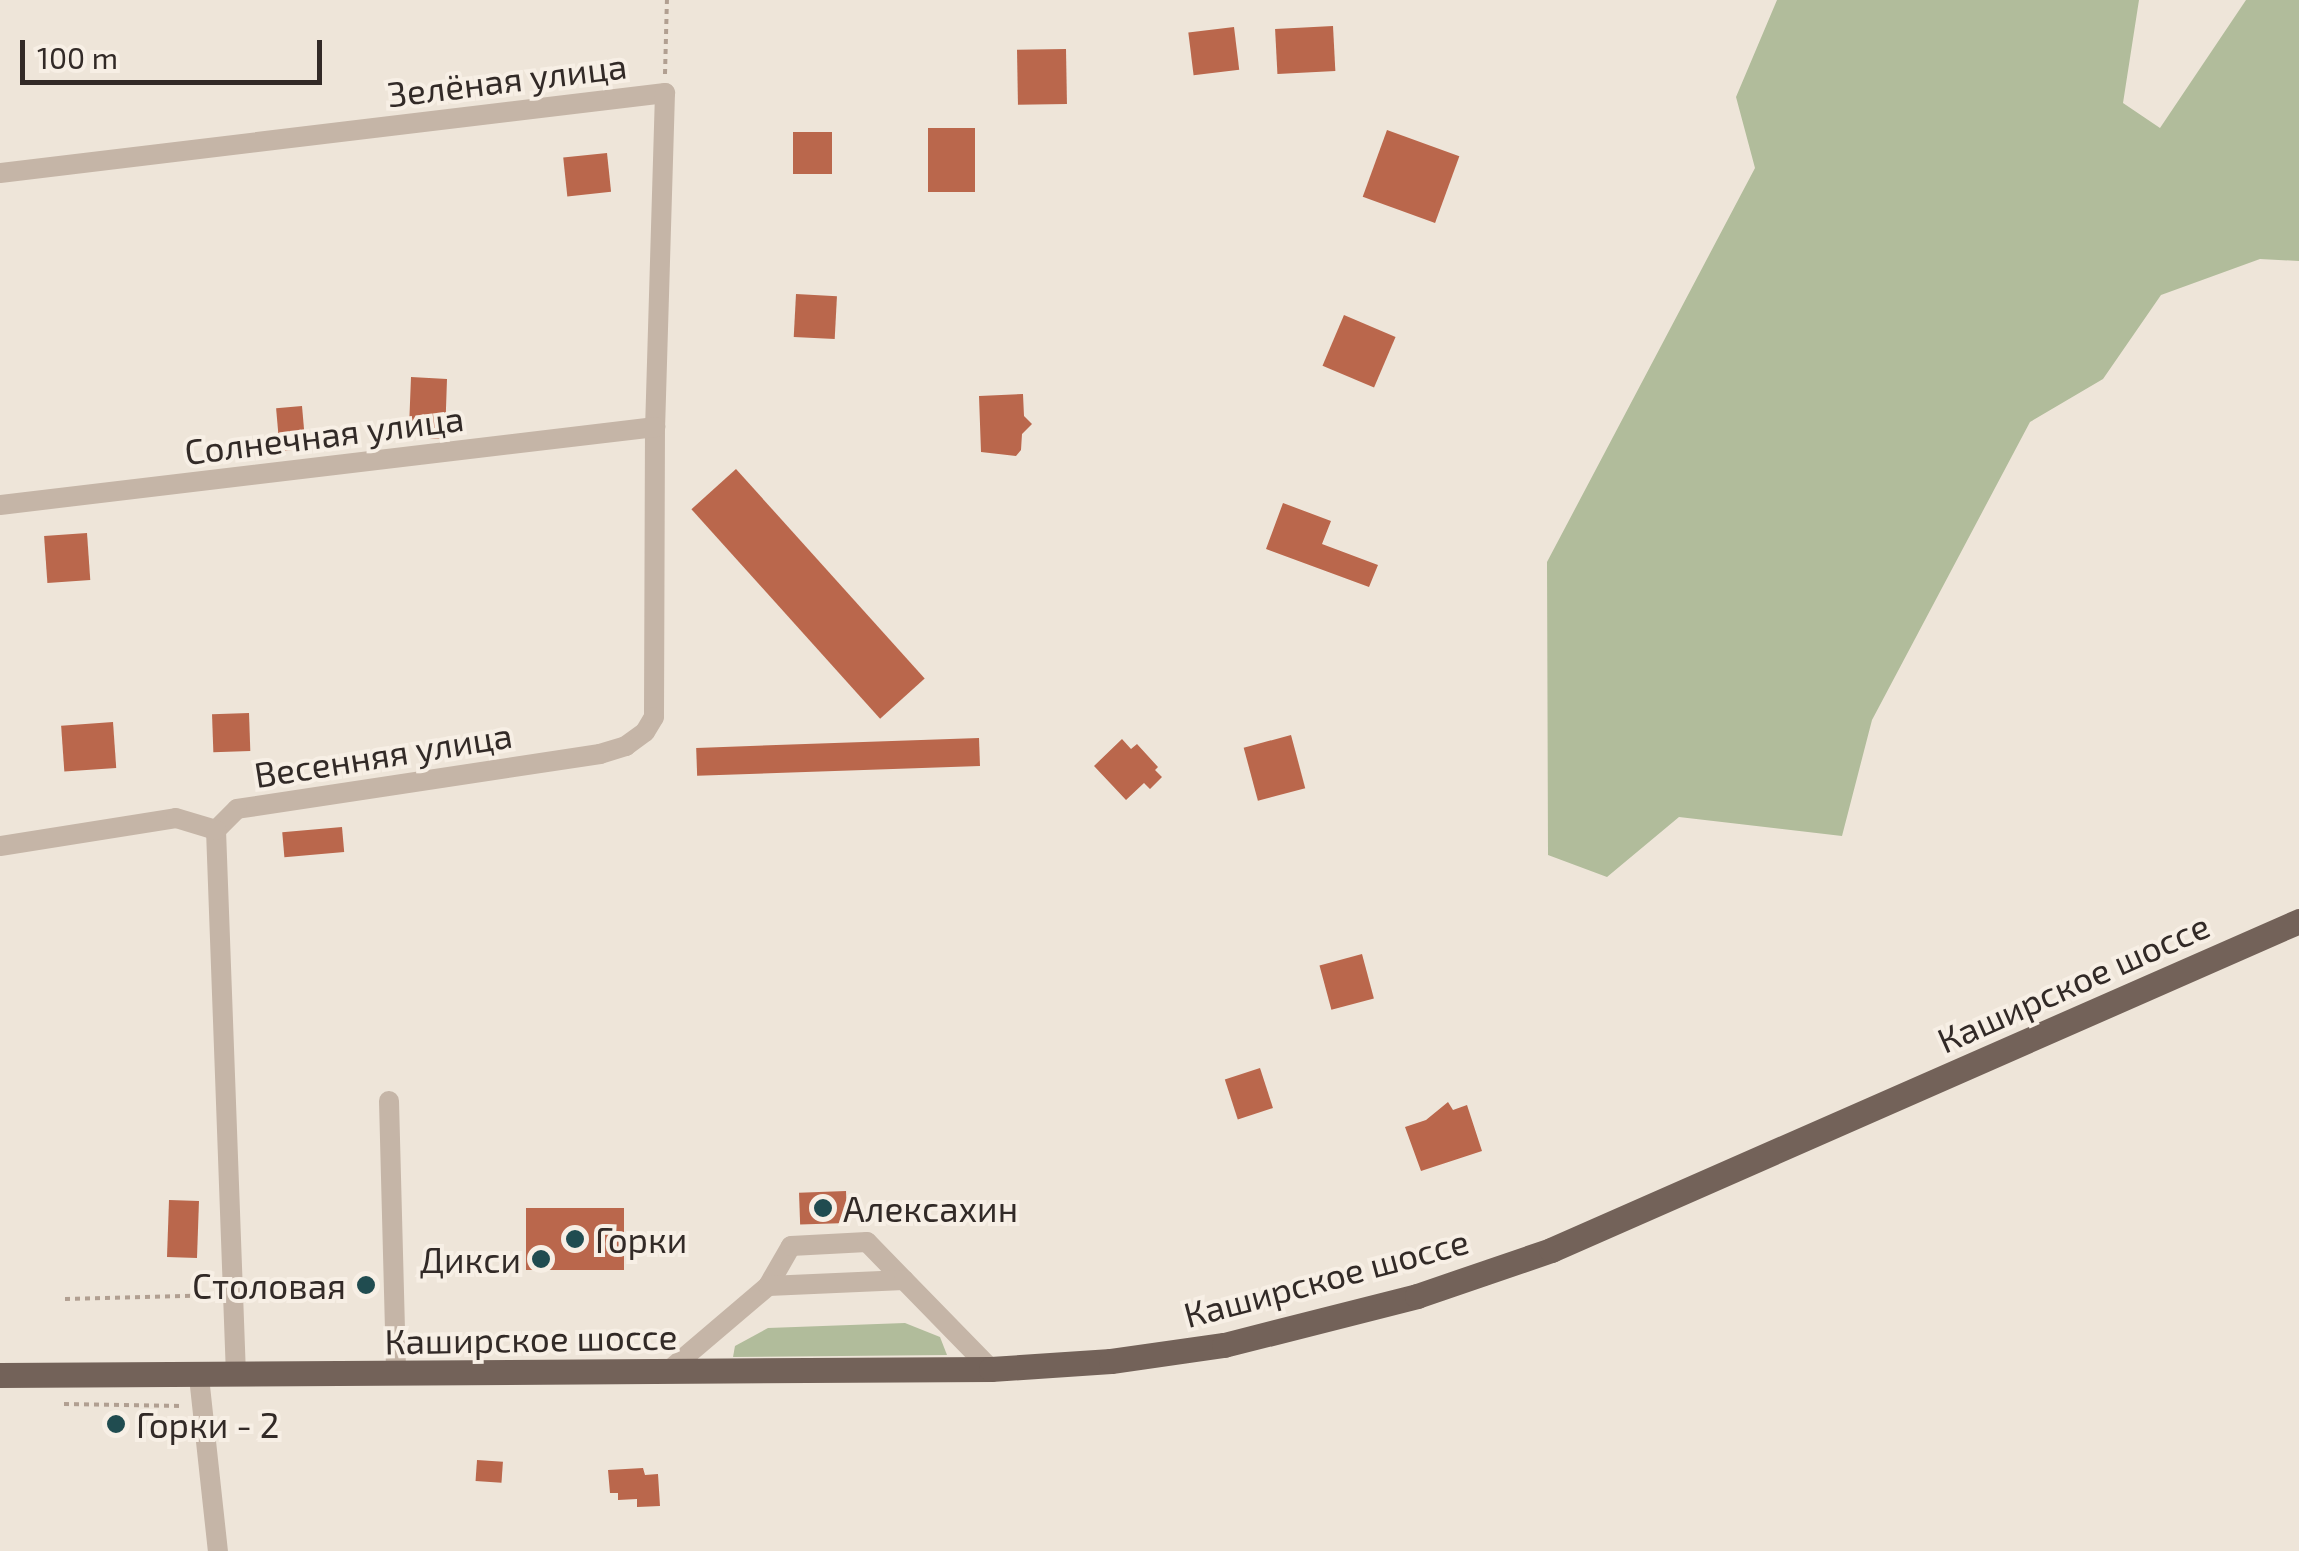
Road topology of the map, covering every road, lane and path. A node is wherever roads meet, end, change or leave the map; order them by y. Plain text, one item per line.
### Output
1 (668, 0) edge
2 (665, 93) junction
3 (0, 173) edge
4 (656, 427) junction
5 (0, 505) edge
6 (216, 830) junction
7 (0, 846) edge
8 (2299, 921) edge
9 (388, 1101) dead end
10 (904, 1280) junction
11 (768, 1286) junction
12 (233, 1294) junction
13 (65, 1298) dead end
14 (991, 1369) junction
15 (668, 1372) junction
16 (0, 1375) edge
17 (396, 1375) junction
18 (236, 1376) junction
19 (199, 1377) junction
20 (64, 1404) dead end
21 (202, 1406) junction
22 (218, 1551) edge

1 - 2 path
2 - 3 street, Зелёная улица
2 - 4 street
4 - 5 street, Солнечная улица
4 - 6 street, Весенняя улица
6 - 7 street
6 - 12 street
8 - 14 main road, Каширское шоссе
9 - 17 street
10 - 11 street
10 - 11 street
10 - 14 street
11 - 15 street
12 - 13 path
12 - 18 street
14 - 15 main road, Каширское шоссе
15 - 17 main road, Каширское шоссе
16 - 19 main road, Каширское шоссе
17 - 18 main road, Каширское шоссе
18 - 19 main road, Каширское шоссе
19 - 21 street
20 - 21 path
21 - 22 street

